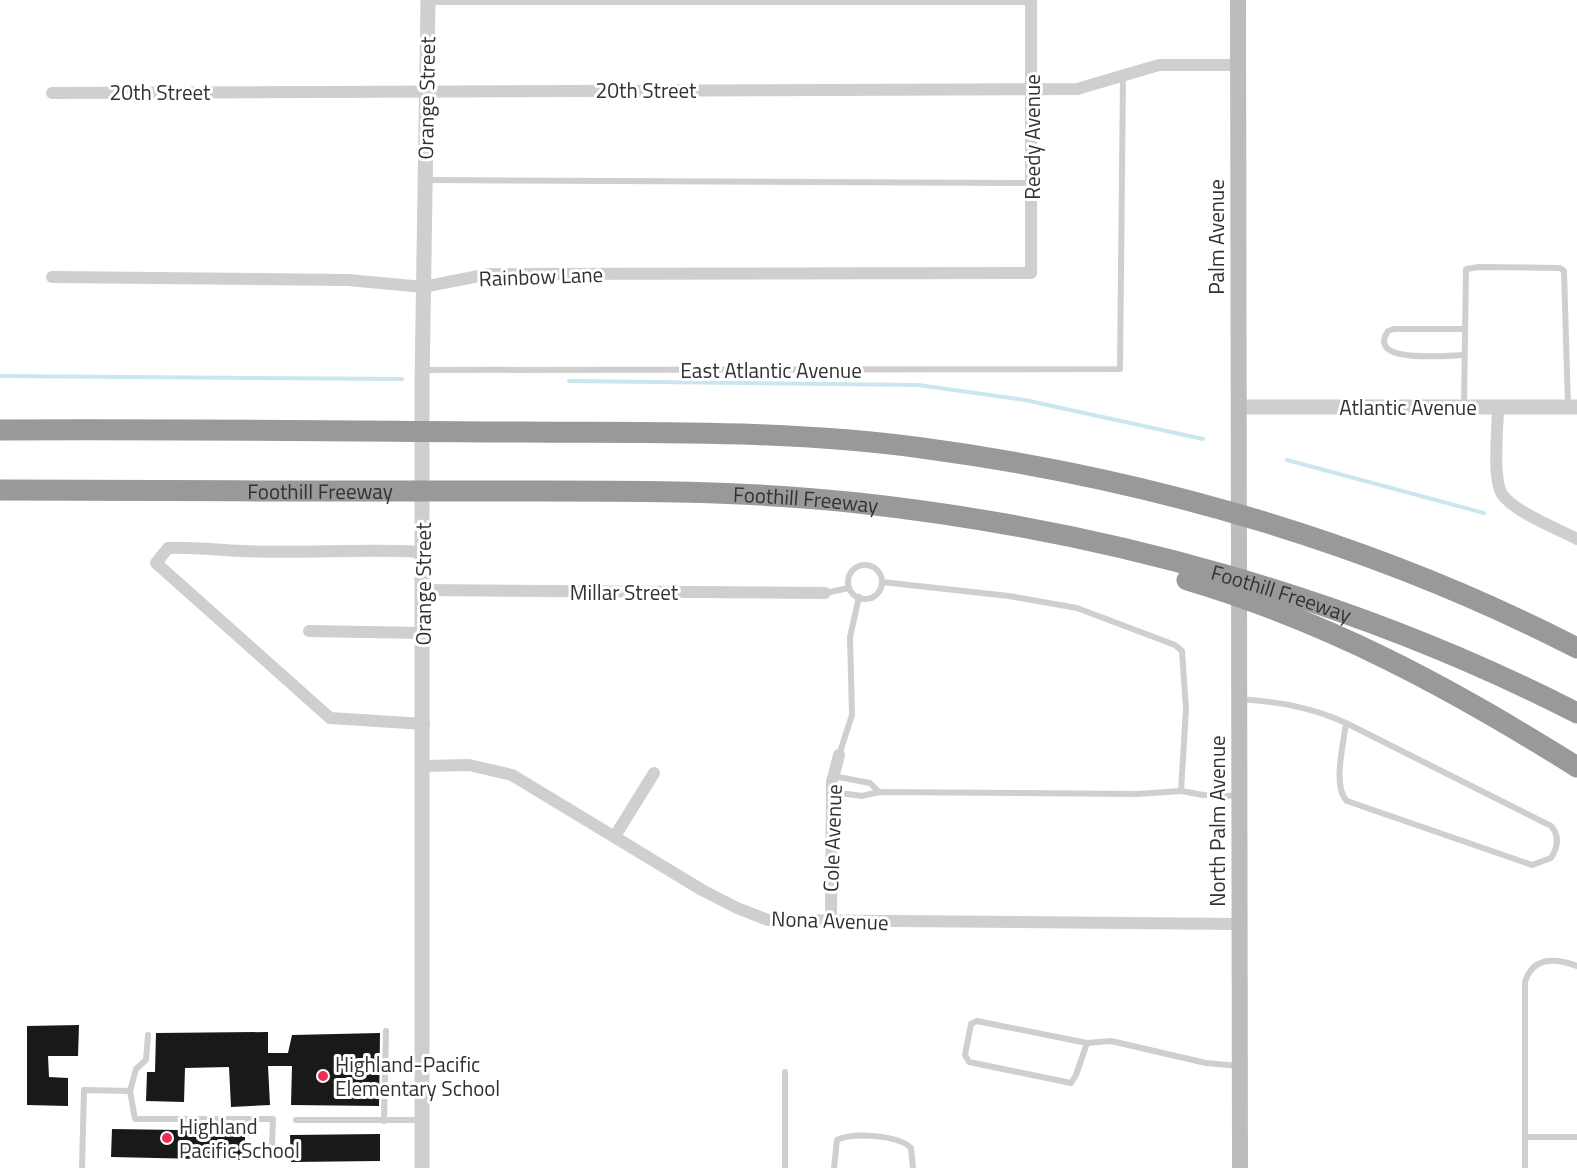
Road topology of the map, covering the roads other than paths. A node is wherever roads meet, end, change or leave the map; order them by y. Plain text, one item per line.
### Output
1 (1238, 0) edge
2 (428, 1) edge
3 (1031, 1) edge
4 (1237, 65) junction
5 (1122, 75) junction
6 (427, 90) junction
7 (1033, 90) junction
8 (52, 93) dead end
9 (425, 180) junction
10 (1032, 183) junction
11 (1031, 273) joint
12 (52, 277) dead end
13 (423, 287) junction
14 (1465, 329) junction
15 (1464, 355) junction
16 (422, 377) junction
17 (1240, 407) junction
18 (1464, 407) junction
19 (1498, 407) junction
20 (1573, 407) edge
21 (0, 429) edge
22 (1240, 474) joint
23 (0, 490) edge
24 (929, 511) junction
25 (1577, 539) edge
26 (423, 552) junction
27 (882, 582) junction
28 (849, 588) junction
29 (423, 591) junction
30 (825, 593) joint
31 (858, 597) junction
32 (1515, 616) junction
33 (309, 630) dead end
34 (423, 633) junction
35 (1577, 642) edge
36 (1577, 648) edge
37 (1240, 699) junction
38 (1577, 713) edge
39 (1346, 723) junction
40 (424, 724) junction
41 (839, 755) joint
42 (424, 766) junction
43 (1577, 767) edge
44 (654, 773) dead end
45 (833, 776) junction
46 (1181, 791) junction
47 (832, 792) junction
48 (879, 792) junction
49 (1240, 796) junction
50 (615, 836) junction
51 (831, 921) junction
52 (1239, 924) junction
53 (1577, 966) edge
54 (386, 1031) dead end
55 (148, 1035) dead end
56 (1087, 1043) junction
57 (1240, 1066) junction
58 (785, 1072) dead end
59 (129, 1091) junction
60 (296, 1120) dead end
61 (423, 1120) junction
62 (384, 1121) junction
63 (1525, 1137) junction
64 (1577, 1137) edge
65 (272, 1145) dead end
66 (82, 1168) edge
67 (422, 1168) edge
68 (785, 1168) edge
69 (834, 1168) edge
70 (913, 1168) edge
71 (1240, 1168) edge
72 (1525, 1168) edge

1 - 4 main road, Palm Avenue
2 - 3 lane
2 - 6 street, Orange Street
3 - 7 street, Reedy Avenue
4 - 5 street, 20th Street
4 - 17 main road, Palm Avenue
5 - 7 street, 20th Street
5 - 16 lane, East Atlantic Avenue
6 - 7 street, 20th Street
6 - 8 street, 20th Street
6 - 9 street, Orange Street
7 - 10 street, Reedy Avenue
9 - 10 lane
9 - 13 street, Orange Street
10 - 11 street, Reedy Avenue
11 - 13 street, Rainbow Lane
12 - 13 street, Rainbow Lane
13 - 16 street, Orange Street
14 - 15 lane
14 - 15 lane
14 - 20 lane
15 - 18 lane
16 - 26 street, Orange Street
17 - 18 street, Atlantic Avenue
17 - 22 main road, Palm Avenue
18 - 19 street, Atlantic Avenue
19 - 20 street, Atlantic Avenue
19 - 25 street
21 - 32 highway
22 - 37 main road, North Palm Avenue
23 - 24 highway, Foothill Freeway
24 - 38 highway, Foothill Freeway
24 - 43 highway
26 - 29 street, Orange Street
26 - 40 street
27 - 28 lane
27 - 31 lane
27 - 46 lane
28 - 30 lane
28 - 31 lane
29 - 30 street, Millar Street
29 - 34 street, Orange Street
31 - 41 lane
32 - 35 highway
32 - 36 highway
33 - 34 street
34 - 40 street, Orange Street
37 - 39 lane
37 - 49 main road, North Palm Avenue
39 - 39 lane
40 - 42 street, Orange Street
41 - 45 street, Cole Avenue
42 - 50 street, Nona Avenue
42 - 61 street, Orange Street
44 - 50 street
45 - 47 street, Cole Avenue
45 - 48 lane
46 - 48 lane
46 - 49 lane
47 - 48 lane
47 - 51 street, Cole Avenue
49 - 52 main road, North Palm Avenue
50 - 51 street, Nona Avenue
51 - 52 street, Nona Avenue
52 - 57 main road, North Palm Avenue
53 - 63 lane
54 - 62 lane
55 - 59 lane
56 - 56 lane
56 - 57 lane
57 - 71 main road, North Palm Avenue
58 - 68 lane
59 - 65 lane
59 - 66 lane
60 - 62 lane
61 - 62 lane
61 - 67 street, Orange Street
63 - 64 lane
63 - 72 lane
69 - 70 lane

